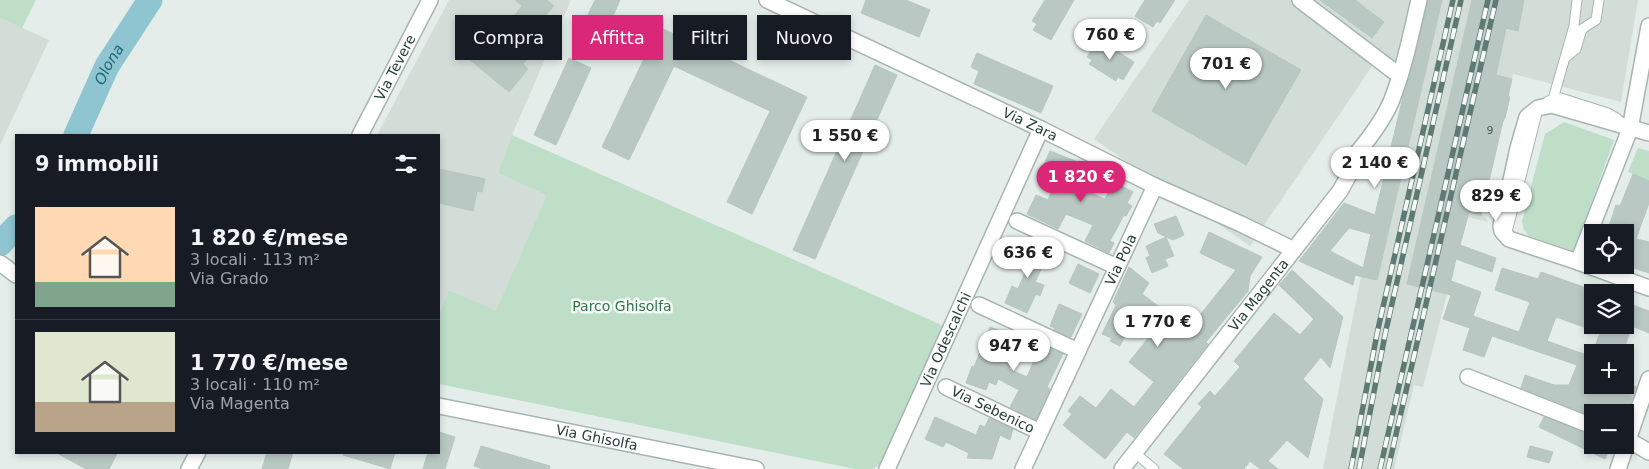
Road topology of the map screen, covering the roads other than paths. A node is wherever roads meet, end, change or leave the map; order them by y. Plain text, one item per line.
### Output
1 (430, 0) edge
2 (767, 0) edge
3 (1300, 0) edge
4 (1419, 0) edge
5 (1578, 0) edge
6 (1599, 0) edge
7 (1649, 26) edge
8 (1565, 58) junction
9 (1400, 76) junction
10 (1553, 99) junction
11 (1538, 108) junction
12 (1041, 129) junction
13 (1630, 129) junction
14 (1649, 133) edge
15 (361, 134) edge
16 (1155, 186) junction
17 (1017, 221) dead end
18 (1294, 250) junction
19 (1578, 262) junction
20 (1117, 267) junction
21 (1649, 288) edge
22 (979, 305) dead end
23 (1078, 351) junction
24 (1468, 377) dead end
25 (1649, 379) edge
26 (946, 387) dead end
27 (440, 406) edge
28 (1634, 417) edge
29 (1584, 423) edge
30 (1040, 432) junction
31 (1634, 443) edge
32 (1649, 452) edge
33 (197, 454) edge
34 (1622, 454) edge
35 (1128, 464) edge
36 (189, 469) edge
37 (756, 469) edge
38 (887, 469) edge
39 (1023, 469) edge
40 (1154, 469) edge
41 (1618, 469) edge

1 - 15 street, Via Tevere
2 - 12 street, Via Zara
3 - 9 street
4 - 9 street, Via Magenta
5 - 8 lane
6 - 8 lane
7 - 13 street
8 - 10 lane
9 - 18 street, Via Magenta
10 - 11 lane
10 - 13 lane
11 - 13 street
11 - 19 street
12 - 16 street, Via Zara
12 - 38 street, Via Odescalchi
13 - 14 street
13 - 19 street
16 - 18 street, Via Zara
16 - 20 street, Via Pola
17 - 20 street
18 - 35 street, Via Magenta
19 - 21 street
20 - 23 street, Via Pola
22 - 23 street
23 - 30 street, Via Pola
24 - 29 street
25 - 28 street
26 - 30 street, Via Sebenico
27 - 37 street, Via Ghisolfa
30 - 39 street, Via Pola
31 - 32 street
33 - 36 street
34 - 41 street
35 - 40 lane

